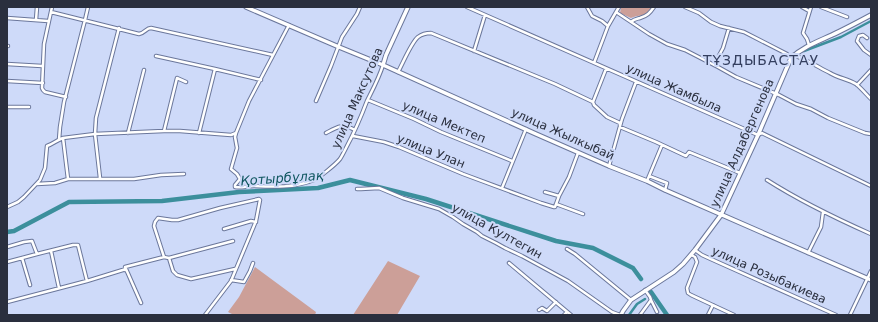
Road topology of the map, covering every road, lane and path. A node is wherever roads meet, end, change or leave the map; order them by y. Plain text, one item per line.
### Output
1 (37, 7) edge
2 (52, 7) edge
3 (88, 7) edge
4 (246, 7) edge
5 (360, 7) edge
6 (408, 7) edge
7 (467, 7) edge
8 (587, 7) edge
9 (619, 7) edge
10 (654, 7) edge
11 (685, 7) edge
12 (802, 7) edge
13 (811, 7) edge
14 (821, 7) edge
15 (809, 11) junction
16 (51, 12) junction
17 (616, 12) junction
18 (486, 15) junction
19 (871, 15) edge
20 (847, 17) dead end
21 (7, 18) edge
22 (36, 20) junction
23 (85, 20) junction
24 (48, 21) junction
25 (631, 22) junction
26 (289, 25) junction
27 (608, 26) junction
28 (119, 28) junction
29 (729, 28) junction
30 (867, 38) dead end
31 (809, 45) junction
32 (339, 47) junction
33 (474, 51) junction
34 (871, 54) edge
35 (273, 55) junction
36 (156, 56) dead end
37 (792, 56) junction
38 (594, 63) junction
39 (7, 64) edge
40 (383, 65) junction
41 (714, 65) junction
42 (43, 66) junction
43 (215, 69) junction
44 (606, 69) junction
45 (144, 70) dead end
46 (871, 70) edge
47 (398, 72) junction
48 (261, 80) junction
49 (7, 81) edge
50 (186, 82) dead end
51 (636, 82) junction
52 (43, 83) junction
53 (857, 84) junction
54 (775, 94) junction
55 (66, 97) junction
56 (368, 100) junction
57 (871, 100) edge
58 (316, 102) dead end
59 (593, 102) junction
60 (7, 107) edge
61 (30, 107) dead end
62 (620, 127) junction
63 (526, 129) junction
64 (355, 130) junction
65 (164, 131) junction
66 (128, 133) junction
67 (199, 133) junction
68 (236, 133) junction
69 (326, 133) dead end
70 (95, 134) junction
71 (871, 134) edge
72 (758, 135) junction
73 (353, 136) junction
74 (63, 138) junction
75 (59, 140) junction
76 (662, 145) junction
77 (578, 153) junction
78 (512, 161) junction
79 (610, 166) junction
80 (740, 173) junction
81 (184, 174) dead end
82 (649, 176) junction
83 (100, 178) junction
84 (68, 179) junction
85 (767, 180) dead end
86 (647, 181) junction
87 (37, 184) junction
88 (871, 186) edge
89 (502, 188) junction
90 (357, 189) dead end
91 (665, 190) junction
92 (545, 192) dead end
93 (559, 196) junction
94 (556, 204) junction
95 (7, 208) edge
96 (823, 212) junction
97 (583, 214) dead end
98 (721, 215) junction
99 (256, 222) junction
100 (224, 229) dead end
101 (871, 234) edge
102 (233, 241) dead end
103 (7, 247) edge
104 (567, 249) dead end
105 (695, 250) junction
106 (51, 251) junction
107 (808, 253) junction
108 (37, 254) junction
109 (691, 255) junction
110 (164, 257) junction
111 (22, 258) junction
112 (169, 258) junction
113 (7, 262) edge
114 (253, 263) dead end
115 (509, 263) dead end
116 (236, 269) junction
117 (125, 270) junction
118 (871, 270) edge
119 (869, 279) edge
120 (231, 280) junction
121 (87, 281) junction
122 (30, 285) dead end
123 (59, 288) junction
124 (645, 290) junction
125 (651, 299) junction
126 (631, 300) junction
127 (7, 302) edge
128 (556, 302) junction
129 (141, 303) dead end
130 (714, 305) junction
131 (539, 310) dead end
132 (567, 312) junction
133 (657, 312) dead end
134 (621, 314) edge
135 (205, 315) edge
136 (564, 315) edge
137 (571, 315) edge
138 (640, 315) edge
139 (708, 315) edge
140 (734, 315) edge
141 (836, 315) edge
142 (850, 315) edge

1 - 22 street
2 - 16 street
3 - 23 street
4 - 26 street, улица Жылкыбай
5 - 32 street
6 - 40 street, улица Максутова
7 - 18 street, улица Жамбыла
8 - 27 street
9 - 17 street
10 - 25 street
11 - 29 street
12 - 15 street
13 - 15 street
14 - 20 street
15 - 31 street
16 - 23 street
16 - 24 street
17 - 25 street
17 - 27 street
18 - 33 street
18 - 38 street, улица Жамбыла
19 - 31 street
21 - 22 street
22 - 24 street
23 - 28 street
23 - 55 street
24 - 42 street
25 - 41 street
26 - 32 street, улица Жылкыбай
26 - 35 street
27 - 38 street
28 - 35 street
28 - 70 street
29 - 37 street
29 - 41 street
30 - 34 street
31 - 37 street
32 - 40 street, улица Жылкыбай
32 - 58 street
33 - 47 street
33 - 59 street
35 - 48 street
36 - 43 street
37 - 53 street
37 - 54 street, улица Алдабергенова
38 - 44 street, улица Жамбыла
39 - 42 street
40 - 47 street, улица Жылкыбай
40 - 56 street, улица Максутова
41 - 54 street
42 - 52 street
43 - 48 street
43 - 67 street
44 - 51 street, улица Жамбыла
44 - 59 street
45 - 66 street
46 - 53 street
47 - 63 street, улица Жылкыбай
48 - 68 street
49 - 52 street
50 - 65 street
51 - 62 street
51 - 72 street, улица Жамбыла
52 - 55 street
53 - 57 street
54 - 71 street
54 - 72 street, улица Алдабергенова
55 - 75 street
56 - 64 street, улица Максутова
56 - 78 street, улица Мектеп
59 - 62 street
60 - 61 street
62 - 76 street
62 - 79 street
63 - 77 street, улица Жылкыбай
63 - 78 street
64 - 69 street
64 - 73 street, улица Максутова
65 - 66 street
65 - 67 street
66 - 70 street
67 - 68 street
68 - 73 street, улица Максутова
70 - 74 street
70 - 83 street
72 - 80 street, улица Алдабергенова
72 - 88 street, улица Жамбыла
73 - 89 street, улица Улан
74 - 75 street
74 - 84 street
75 - 87 street
76 - 80 street
76 - 82 street
77 - 79 street, улица Жылкыбай
77 - 93 street
78 - 89 street
79 - 86 street, улица Жылкыбай
80 - 98 street, улица Алдабергенова
81 - 83 street
82 - 86 street
82 - 91 street
83 - 84 street
84 - 87 street
85 - 96 street
86 - 91 street, улица Жылкыбай
87 - 95 street
89 - 94 street, улица Улан
90 - 134 street, улица Култегин
91 - 98 street, улица Жылкыбай
92 - 93 street
93 - 94 street
94 - 97 street
96 - 101 street
96 - 107 street
98 - 105 street, улица Алдабергенова
98 - 107 street, улица Жылкыбай
99 - 100 street
99 - 110 street
99 - 116 street
102 - 112 street
103 - 108 street
104 - 126 street
105 - 109 street, улица Алдабергенова
105 - 141 street, улица Розыбакиева
106 - 108 street
106 - 121 street
106 - 123 street
107 - 119 street, улица Жылкыбай
108 - 111 street
109 - 124 street, улица Алдабергенова
109 - 130 street
110 - 112 street
110 - 117 street
111 - 113 street
111 - 122 street
112 - 116 street
114 - 120 street
115 - 128 street
116 - 120 street
117 - 121 street
117 - 129 street
118 - 119 street
119 - 142 street
120 - 135 street
121 - 123 street
123 - 127 street
124 - 125 street
124 - 126 street, улица Алдабергенова
125 - 133 street
125 - 138 street
126 - 134 street, улица Алдабергенова
128 - 131 street
128 - 132 street
130 - 139 street
130 - 140 street
132 - 136 street
132 - 137 street

